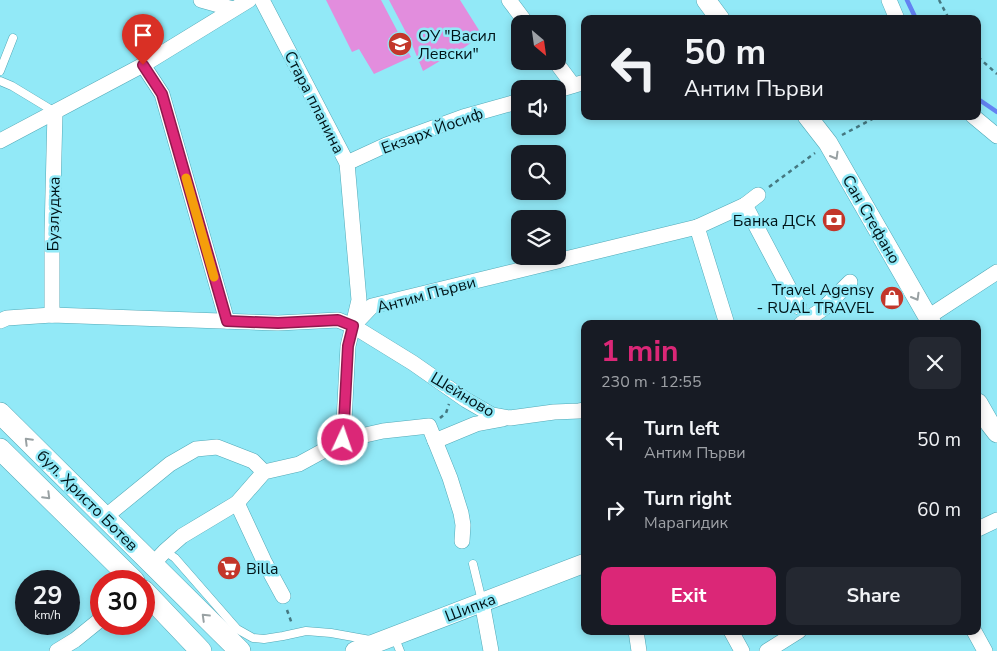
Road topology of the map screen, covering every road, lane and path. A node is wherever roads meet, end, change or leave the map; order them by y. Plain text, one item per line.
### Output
1 (201, 0) edge
2 (249, 0) edge
3 (262, 0) edge
4 (509, 0) edge
5 (706, 0) edge
6 (889, 0) edge
7 (939, 0) edge
8 (233, 9) junction
9 (520, 15) edge
10 (717, 15) edge
11 (895, 15) edge
12 (947, 15) edge
13 (13, 38) dead end
14 (981, 59) edge
15 (143, 65) junction
16 (565, 70) edge
17 (0, 71) edge
18 (997, 74) edge
19 (0, 82) edge
20 (579, 83) edge
21 (566, 87) edge
22 (511, 104) edge
23 (55, 112) junction
24 (810, 120) edge
25 (871, 120) edge
26 (977, 120) edge
27 (997, 136) edge
28 (0, 141) edge
29 (828, 143) junction
30 (347, 163) junction
31 (758, 196) joint
32 (745, 205) junction
33 (697, 227) junction
34 (997, 272) edge
35 (850, 282) dead end
36 (798, 307) dead end
37 (52, 315) junction
38 (726, 320) edge
39 (807, 320) edge
40 (930, 320) edge
41 (0, 321) edge
42 (227, 321) junction
43 (353, 326) junction
44 (453, 391) junction
45 (981, 410) edge
46 (581, 412) edge
47 (0, 413) edge
48 (510, 418) junction
49 (429, 427) junction
50 (988, 427) edge
51 (343, 440) junction
52 (435, 441) junction
53 (0, 449) edge
54 (264, 472) junction
55 (237, 503) junction
56 (105, 517) junction
57 (997, 520) edge
58 (981, 526) edge
59 (462, 541) dead end
60 (159, 558) junction
61 (472, 564) dead end
62 (581, 565) edge
63 (123, 570) edge
64 (283, 596) joint
65 (482, 602) junction
66 (155, 603) edge
67 (90, 631) edge
68 (294, 634) junction
69 (637, 635) edge
70 (733, 635) edge
71 (793, 635) edge
72 (976, 635) edge
73 (392, 643) edge
74 (78, 645) edge
75 (57, 651) edge
76 (201, 651) edge
77 (240, 651) edge
78 (355, 651) edge
79 (491, 651) edge
80 (639, 651) edge
81 (742, 651) edge
82 (767, 651) edge
83 (985, 651) edge

1 - 8 street
2 - 8 street
3 - 30 street, Стара планина
4 - 9 street
5 - 10 street
6 - 11 street
7 - 12 path
8 - 15 street
13 - 17 lane
14 - 18 path
15 - 23 street
15 - 42 street
16 - 20 street
19 - 23 lane
20 - 21 street
22 - 30 street, Екзарх Йосиф
23 - 28 street
23 - 37 street, Бузлуджа
24 - 29 street, Сан Стефано
25 - 29 path
26 - 27 street
29 - 31 path
29 -> 40 street, Сан Стефано
30 - 43 street, Стара планина
31 - 32 street, Антим Първи
32 - 33 street, Антим Първи
32 - 36 street
33 - 38 street
33 - 43 street, Антим Първи
34 - 40 street
35 - 39 street
37 - 41 street
37 - 42 street
42 - 43 street
43 - 44 street, Шейново
43 - 51 street, Стара планина
44 - 48 street, Шейново
44 - 49 path
45 - 50 street
46 - 48 street, Шейново
56 -> 47 main road, бул. Христо Ботев
48 - 52 street
49 - 51 street
49 - 52 street
51 - 54 street
52 - 59 street
53 -> 63 main road, бул. Христо Ботев
54 - 55 street
54 - 56 street
55 - 60 street
55 - 64 street
56 - 60 main road, бул. Христо Ботев
57 - 58 street
60 - 68 lane
77 -> 60 main road, бул. Христо Ботев
61 - 65 lane
62 - 65 street, Шипка
64 - 68 path
65 - 73 street, Шипка
65 - 79 street
66 - 76 main road
67 - 74 street
68 - 73 lane
69 - 80 street
70 - 81 street
71 - 82 street
72 - 83 street
73 - 78 street, Шипка
74 - 75 street

